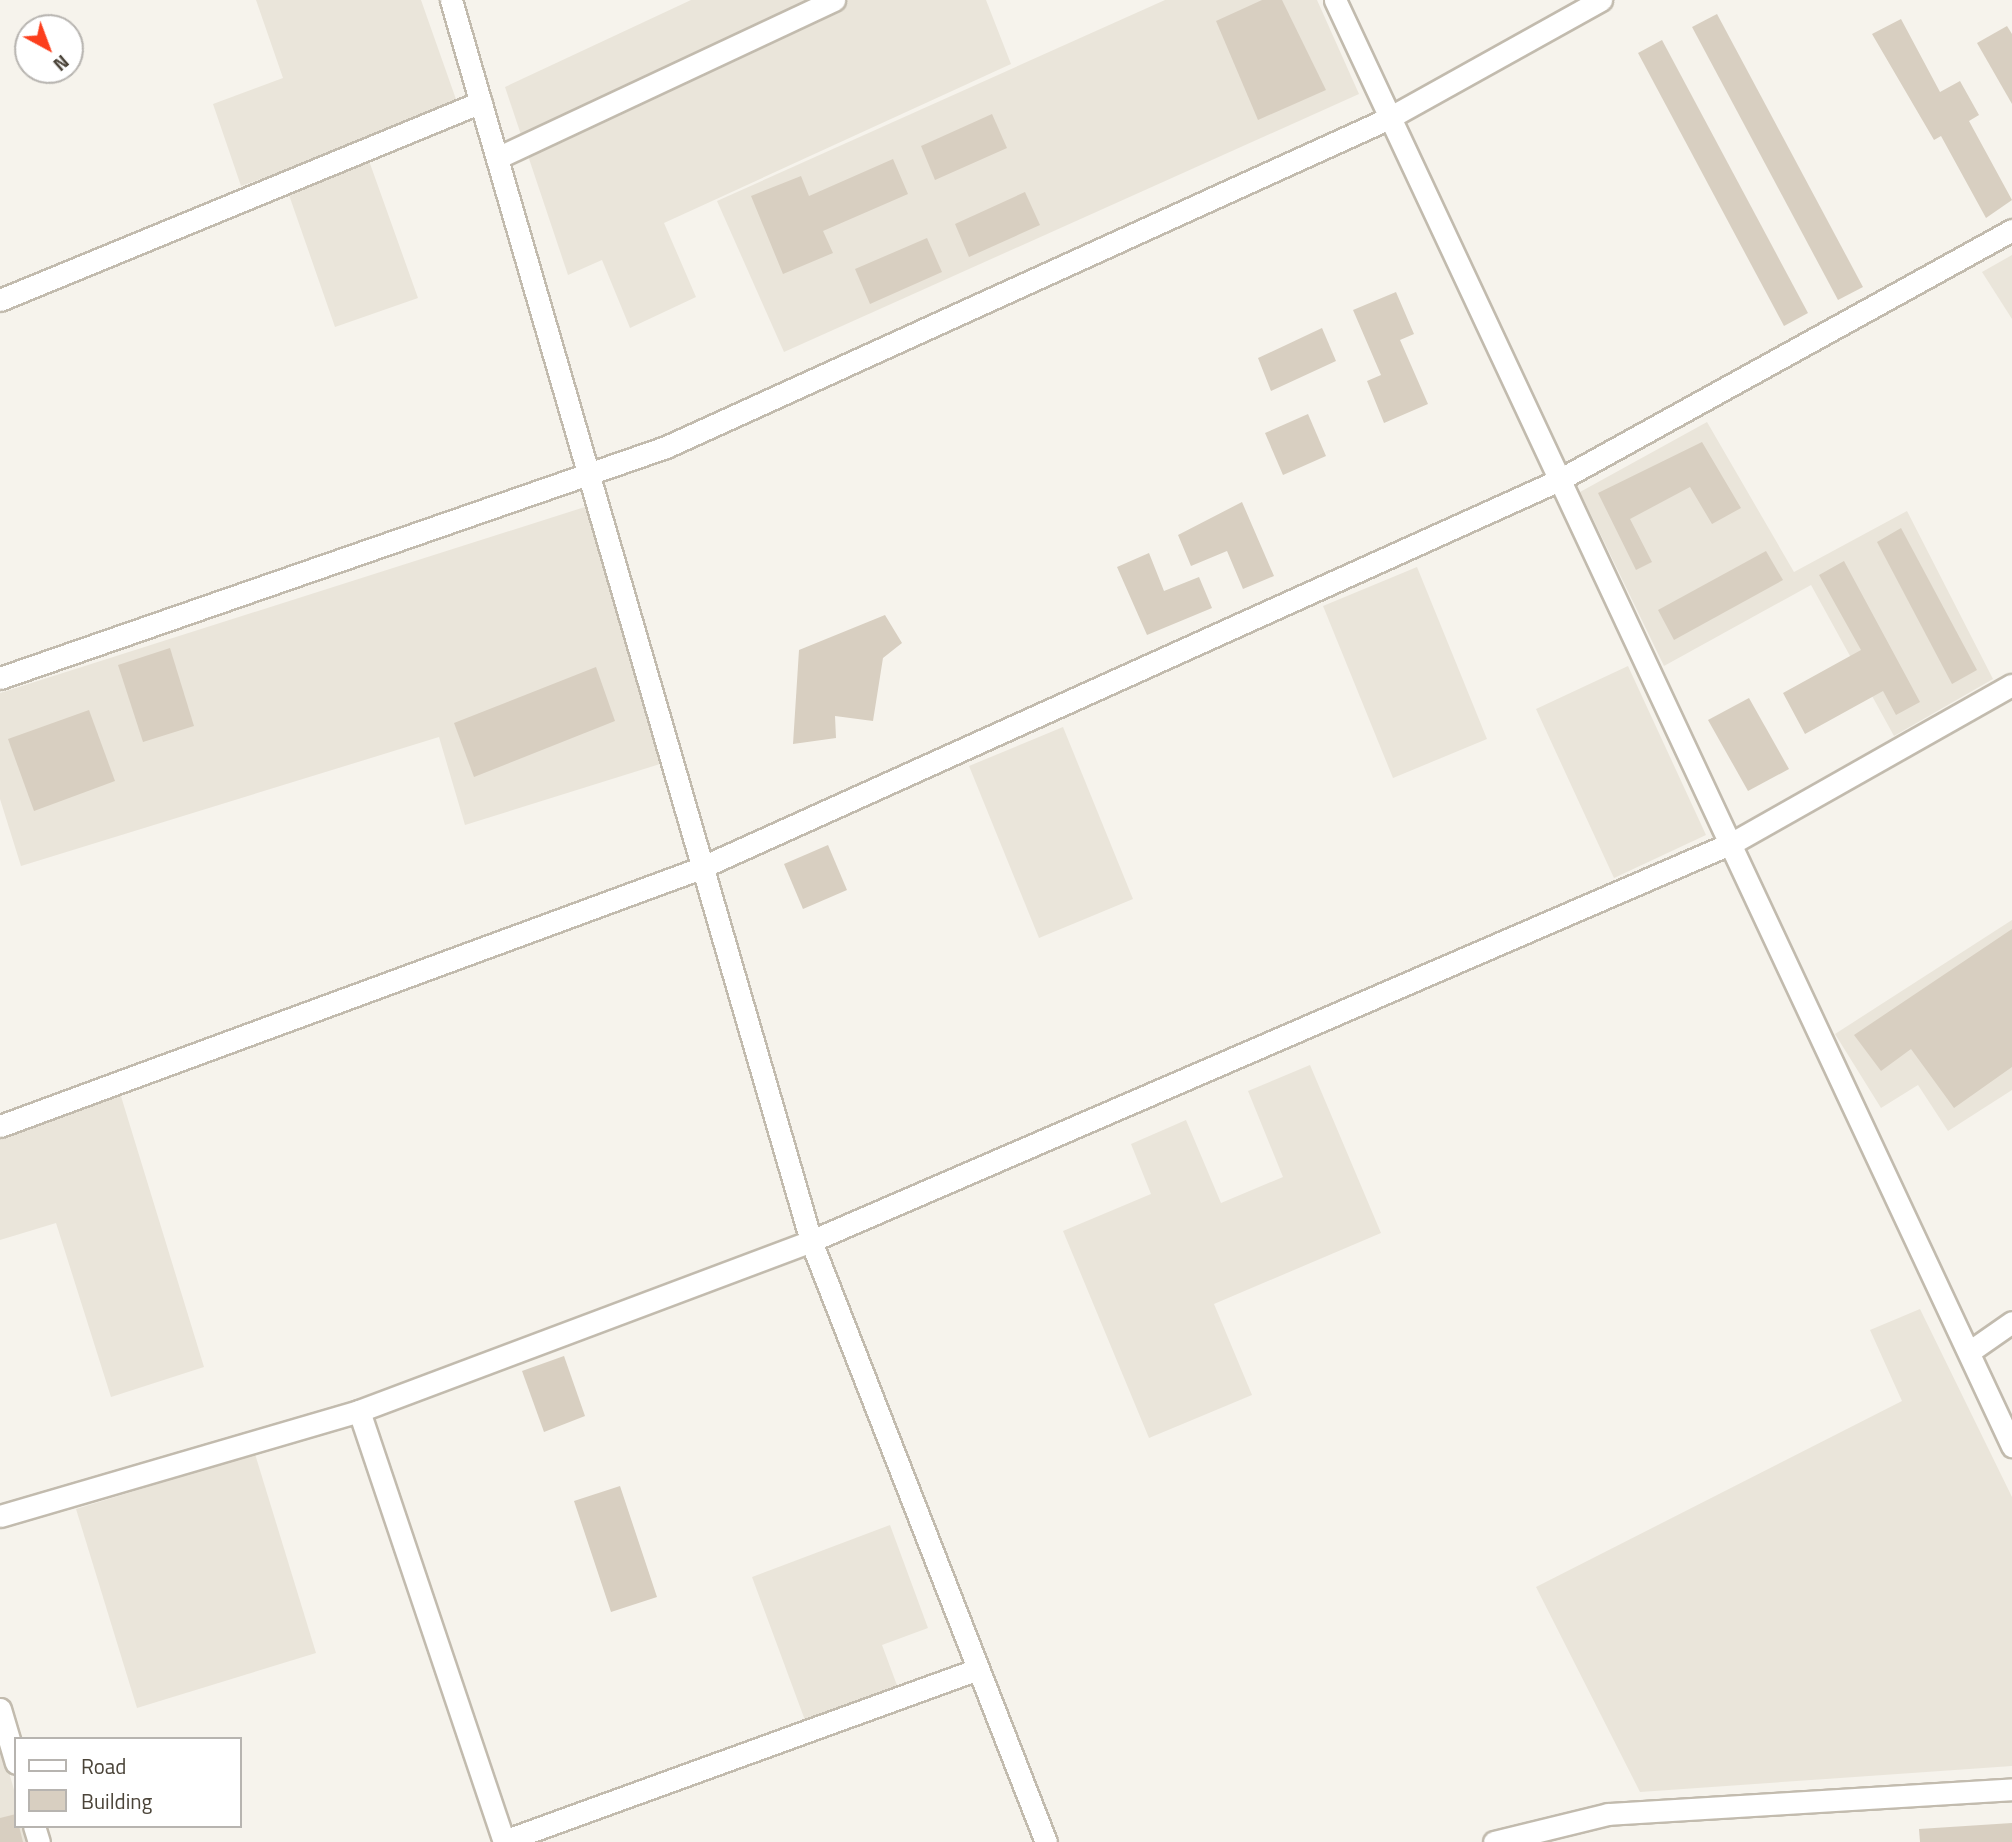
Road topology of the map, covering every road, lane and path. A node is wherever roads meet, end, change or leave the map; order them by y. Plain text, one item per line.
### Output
1 (451, 0) edge
2 (834, 0) edge
3 (1335, 0) edge
4 (1601, 0) edge
5 (481, 102) junction
6 (1387, 119) junction
7 (499, 157) junction
8 (2012, 230) edge
9 (0, 300) edge
10 (590, 475) junction
11 (1557, 481) junction
12 (0, 678) edge
13 (2012, 685) edge
14 (1734, 842) junction
15 (698, 869) junction
16 (0, 1126) edge
17 (811, 1241) junction
18 (2012, 1322) edge
19 (1969, 1352) junction
20 (359, 1410) junction
21 (2012, 1446) edge
22 (0, 1516) edge
23 (978, 1669) junction
24 (0, 1709) edge
25 (14, 1756) edge
26 (2012, 1789) edge
27 (504, 1841) edge
28 (1046, 1842) edge
29 (1494, 1842) edge

1 - 5 street
2 - 7 street
3 - 6 street
4 - 6 street
5 - 7 street
5 - 9 street
6 - 10 street
6 - 11 street
7 - 10 street
8 - 11 street
10 - 12 street
10 - 15 street
11 - 14 street
11 - 15 street
13 - 14 street
14 - 17 street
14 - 19 street
15 - 16 street
15 - 17 street
17 - 20 street
17 - 23 street
18 - 19 street
19 - 21 street
20 - 22 street
20 - 27 street
23 - 27 street
23 - 28 street
24 - 25 street
26 - 29 street

